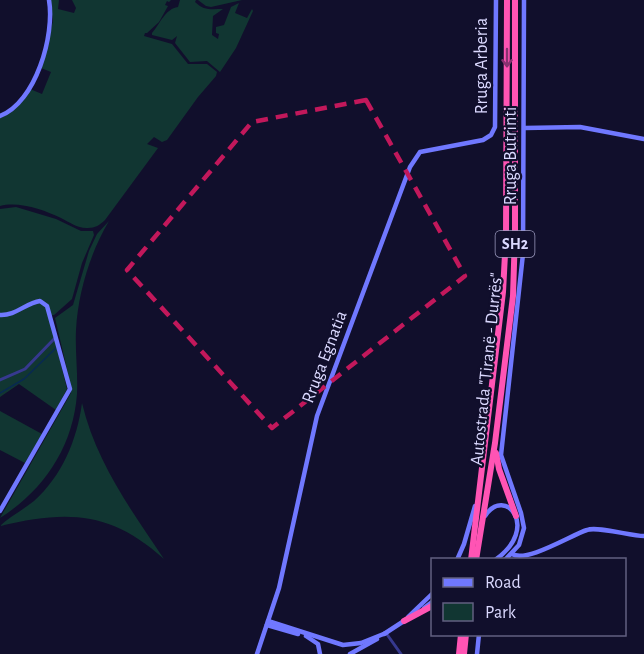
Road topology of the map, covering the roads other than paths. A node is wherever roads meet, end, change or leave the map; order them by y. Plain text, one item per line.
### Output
1 (49, 0) edge
2 (496, 0) edge
3 (507, 0) edge
4 (515, 0) edge
5 (524, 0) edge
6 (0, 116) edge
7 (525, 128) junction
8 (494, 131) joint
9 (644, 139) edge
10 (0, 315) edge
11 (57, 336) junction
12 (0, 380) edge
13 (495, 443) junction
14 (499, 456) junction
15 (478, 501) junction
16 (0, 511) edge
17 (484, 516) junction
18 (516, 516) junction
19 (644, 536) edge
20 (512, 554) junction
21 (458, 558) edge
22 (471, 558) edge
23 (476, 558) edge
24 (498, 558) edge
25 (507, 558) edge
26 (431, 595) edge
27 (431, 605) edge
28 (272, 610) junction
29 (404, 621) junction
30 (267, 623) junction
31 (279, 626) junction
32 (386, 633) junction
33 (263, 636) junction
34 (457, 636) edge
35 (461, 636) edge
36 (465, 636) edge
37 (479, 636) edge
38 (461, 653) edge
39 (257, 654) edge
40 (320, 654) edge
41 (350, 654) edge
42 (401, 654) edge
43 (477, 654) edge

1 - 6 main road
2 - 8 main road, Rruga Arberia
3 -> 15 highway, Autostrada "Tiranë - Durrës" / SH2
4 - 13 highway, Autostrada "Tiranë - Durrës" / SH2
5 - 7 main road, Rruga Butrinti
7 - 9 main road
7 - 14 main road, Rruga Butrinti
8 - 28 main road, Rruga Egnatia
10 - 11 main road
11 - 12 street
11 - 16 main road
13 - 14 highway
13 - 17 highway, Autostrada "Tiranë - Durrës" / SH2
14 - 18 highway
14 - 20 main road
15 - 21 main road
15 - 22 highway, Autostrada "Tiranë - Durrës" / SH2
17 - 18 main road
17 - 23 highway, Autostrada "Tiranë - Durrës" / SH2
18 - 24 main road
19 - 20 main road
20 - 25 main road
26 - 29 main road
27 - 29 highway
28 - 30 main road, Rruga Egnatia
28 - 31 main road
29 - 32 main road
30 - 31 main road
30 - 33 main road, Rruga Egnatia
31 - 32 main road
31 - 33 main road
31 - 40 main road
32 - 41 main road
32 - 42 street
33 - 39 main road, Rruga Egnatia
34 - 38 highway
35 - 38 highway
36 - 38 highway
37 - 43 main road

